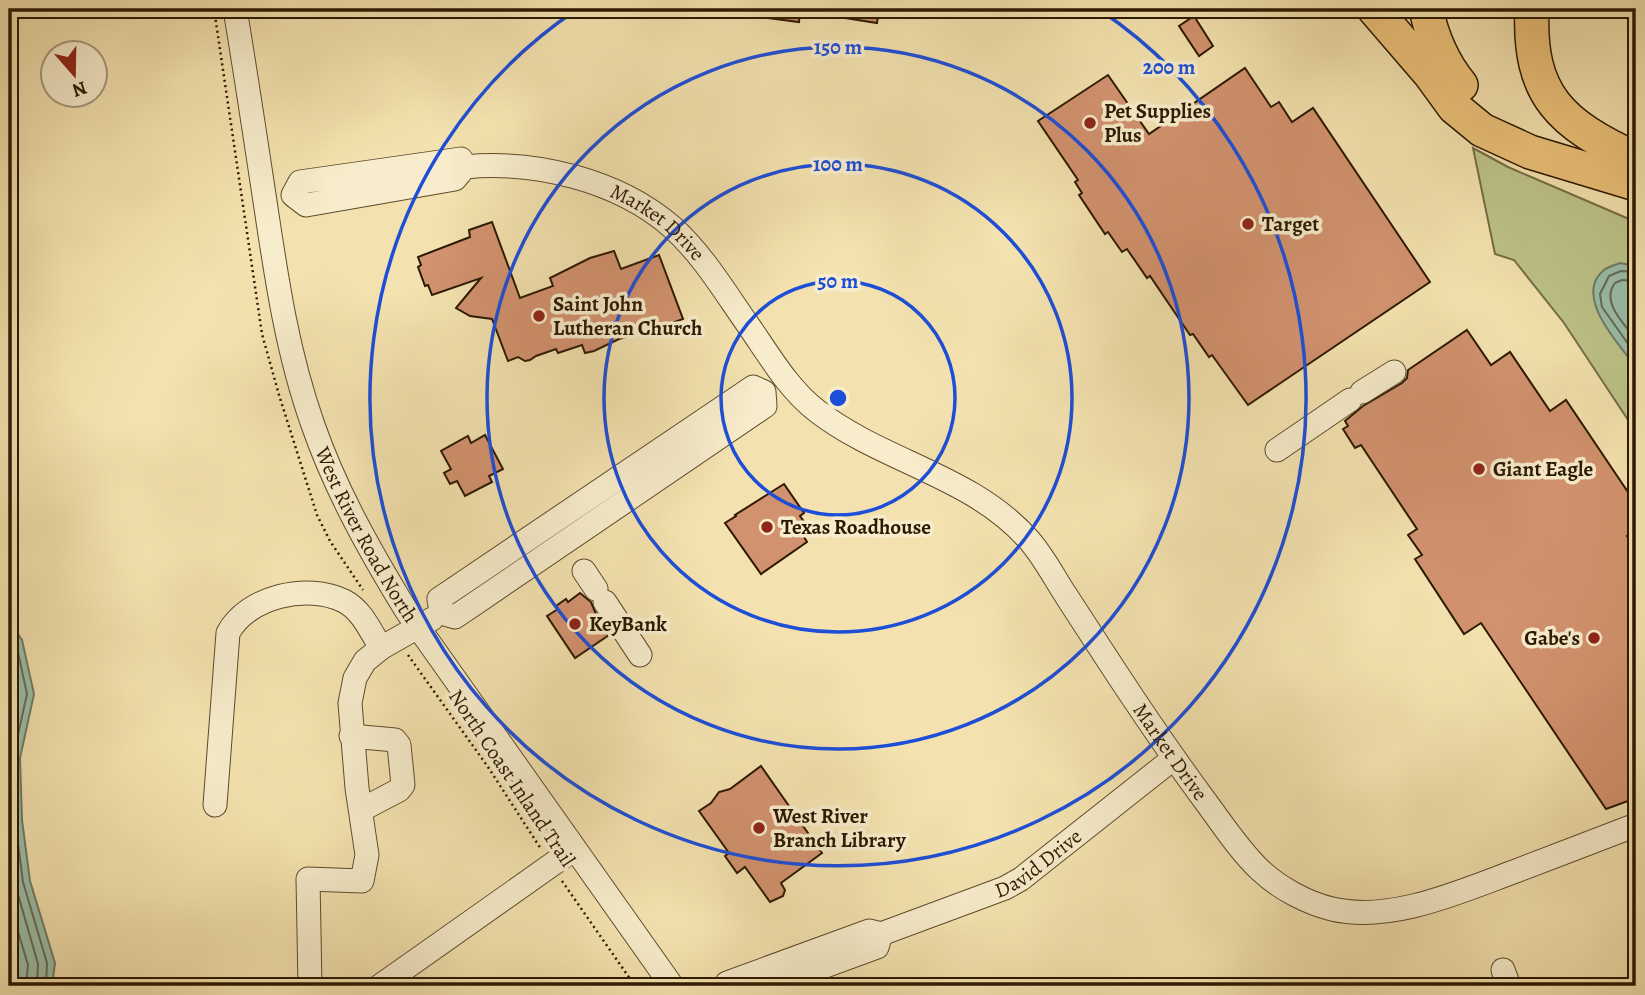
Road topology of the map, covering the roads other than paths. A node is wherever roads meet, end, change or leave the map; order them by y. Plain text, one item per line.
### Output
1 (235, 9) edge
2 (1374, 9) edge
3 (1407, 9) edge
4 (1426, 9) edge
5 (1532, 9) edge
6 (1430, 74) junction
7 (1636, 159) edge
8 (1636, 169) edge
9 (1636, 184) edge
10 (265, 200) junction
11 (1394, 372) dead end
12 (785, 378) junction
13 (1278, 450) dead end
14 (595, 587) dead end
15 (418, 627) junction
16 (389, 643) junction
17 (640, 655) dead end
18 (351, 736) junction
19 (1174, 758) junction
20 (215, 805) dead end
21 (361, 810) junction
22 (1636, 825) edge
23 (574, 849) junction
24 (881, 934) junction
25 (310, 986) edge
26 (380, 986) edge
27 (672, 986) edge
28 (726, 986) edge
29 (771, 986) edge

1 - 10 street, West River Road North
2 - 6 highway
3 - 6 highway
4 - 8 highway
5 - 7 highway
6 - 9 highway
10 - 12 street, Market Drive
10 - 15 street, West River Road North
11 - 13 street
12 - 15 street
12 - 19 street, Market Drive
14 - 17 street
15 - 16 street
15 - 23 street, West River Road North
16 - 18 street
16 - 20 street
18 - 21 street
18 - 21 street
19 - 22 street, Market Drive
19 - 24 street, David Drive
21 - 25 street
23 - 26 street
23 - 27 street, West River Road North
24 - 28 street, David Drive
24 - 29 street, David Drive

